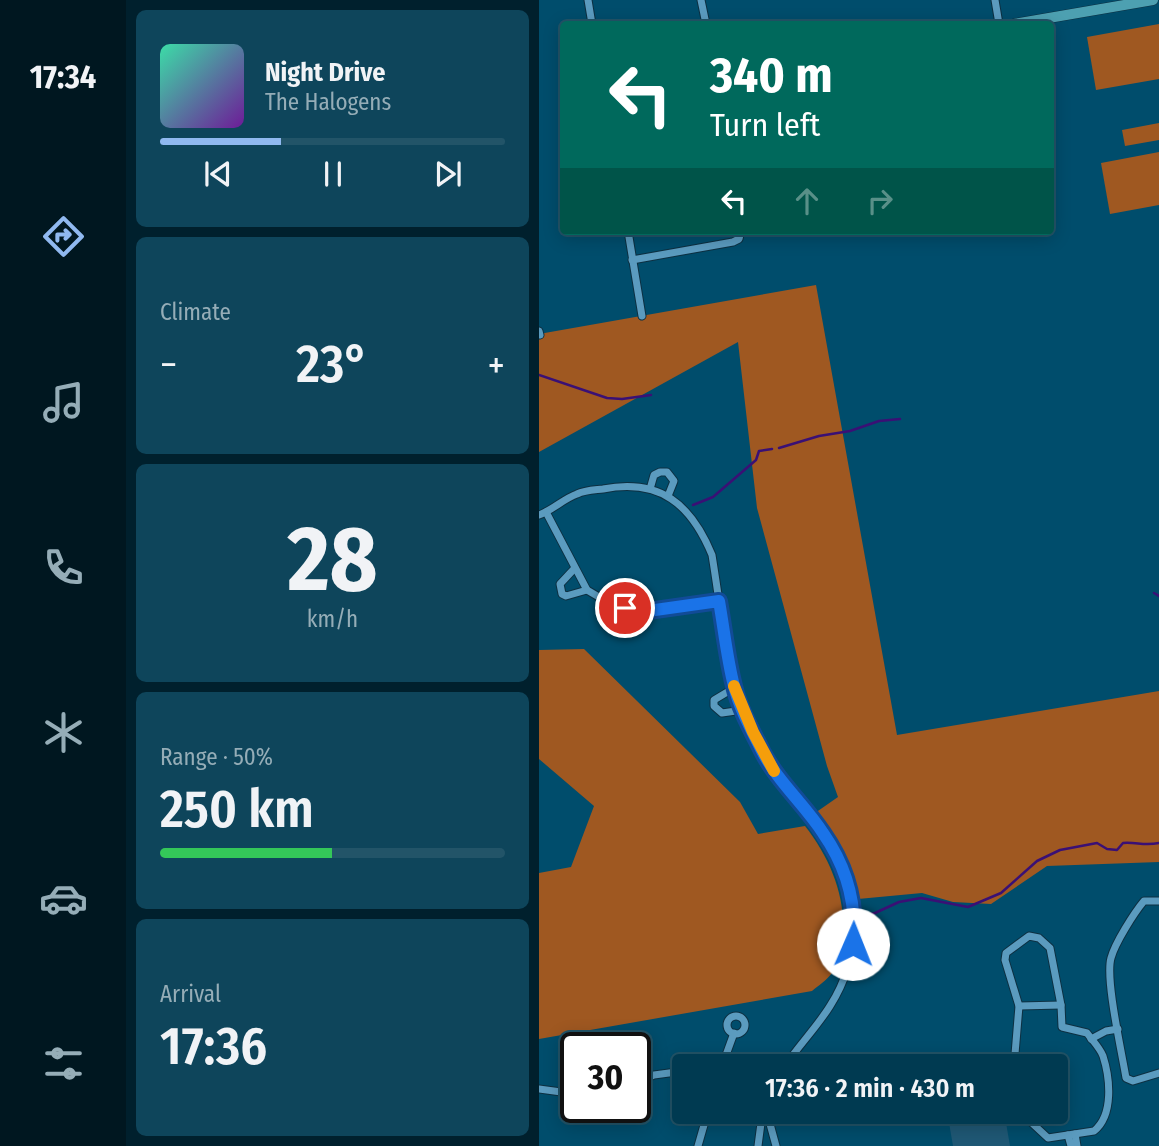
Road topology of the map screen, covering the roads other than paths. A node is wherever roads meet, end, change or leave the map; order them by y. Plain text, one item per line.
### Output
1 (588, 0) edge
2 (701, 0) edge
3 (995, 0) edge
4 (1153, 0) edge
5 (592, 21) edge
6 (705, 21) edge
7 (998, 21) edge
8 (1031, 21) edge
9 (629, 235) edge
10 (740, 235) edge
11 (632, 260) junction
12 (642, 316) dead end
13 (650, 489) junction
14 (667, 496) junction
15 (542, 514) edge
16 (574, 569) junction
17 (587, 590) junction
18 (719, 601) junction
19 (734, 688) junction
20 (743, 710) junction
21 (1159, 901) edge
22 (1061, 1005) junction
23 (1019, 1006) junction
24 (1118, 1029) junction
25 (734, 1033) dead end
26 (1091, 1039) junction
27 (726, 1054) edge
28 (794, 1054) edge
29 (1015, 1054) edge
30 (672, 1073) edge
31 (1159, 1073) edge
32 (651, 1076) edge
33 (539, 1089) edge
34 (560, 1092) edge
35 (704, 1124) edge
36 (761, 1124) edge
37 (770, 1124) edge
38 (1033, 1124) edge
39 (1072, 1134) junction
40 (698, 1146) edge
41 (758, 1146) edge
42 (776, 1146) edge
43 (1071, 1146) edge
44 (1077, 1146) edge

1 - 5 street
2 - 6 street
3 - 7 street
4 - 8 street
9 - 11 street
10 - 11 street
11 - 12 street
13 - 14 street
13 - 14 street
13 - 15 street
14 - 18 street
15 - 16 street
16 - 17 street
16 - 17 street
17 - 18 street
18 - 19 street
19 - 20 street
19 - 20 street
20 - 28 street
21 - 24 street
22 - 23 street
22 - 23 street
22 - 26 street
23 - 29 street
24 - 26 street
24 - 31 street
25 - 27 street
26 - 39 street
30 - 32 street
33 - 34 street
35 - 40 street
36 - 41 street
37 - 42 street
38 - 39 street
39 - 43 street
39 - 44 street

